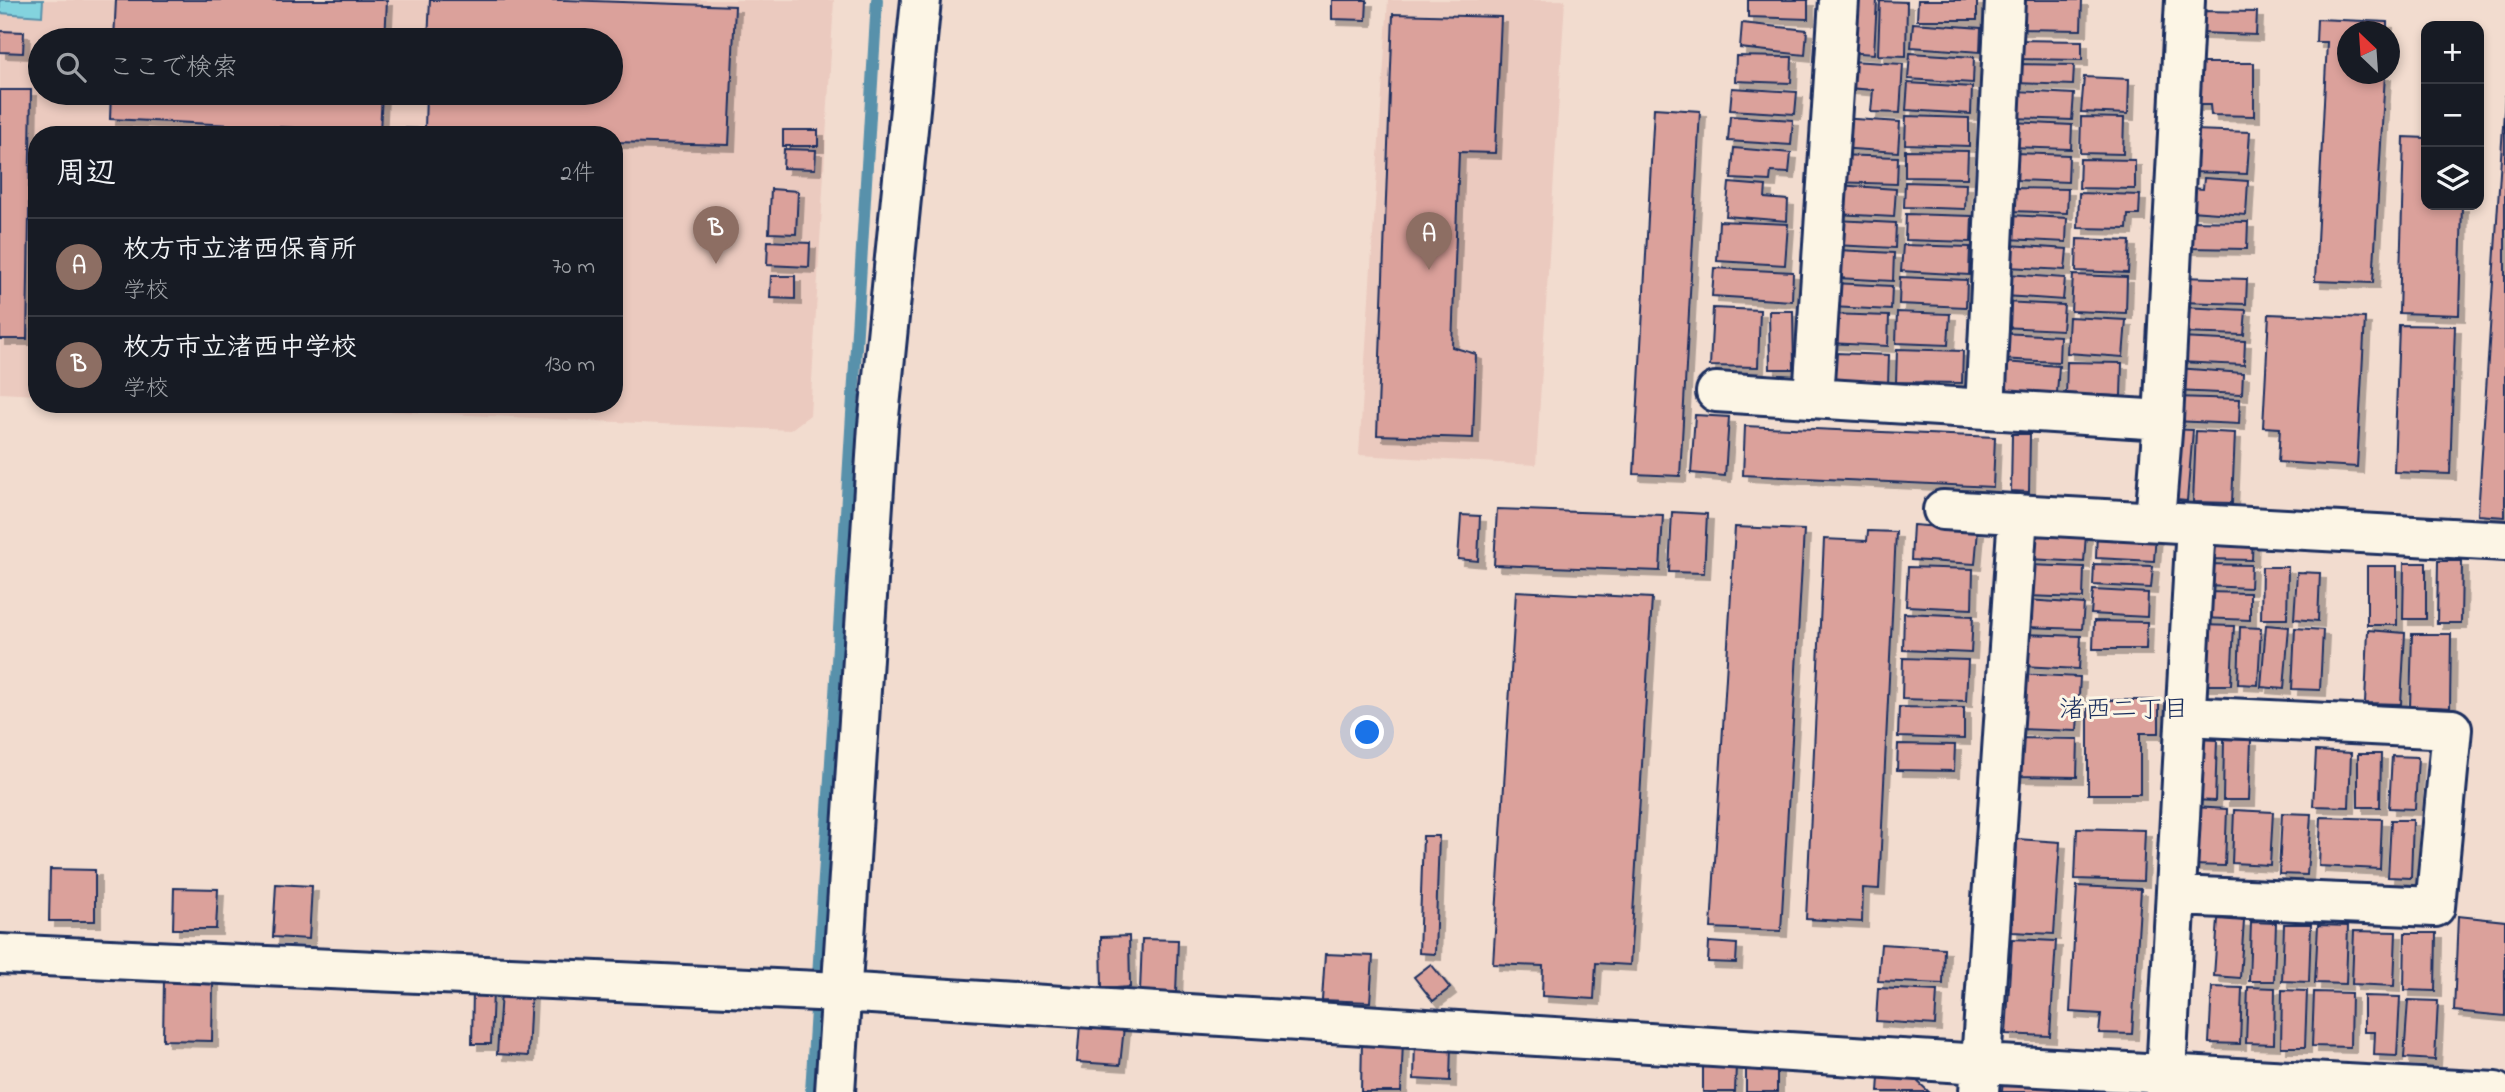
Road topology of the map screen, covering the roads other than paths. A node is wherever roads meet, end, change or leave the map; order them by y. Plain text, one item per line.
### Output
1 (920, 0) edge
2 (1839, 0) edge
3 (2005, 0) edge
4 (2185, 0) edge
5 (1716, 392) dead end
6 (1812, 398) junction
7 (1985, 409) junction
8 (2163, 420) junction
9 (1943, 510) dead end
10 (2018, 514) junction
11 (2155, 521) junction
12 (2196, 524) junction
13 (2505, 541) edge
14 (2186, 716) junction
15 (2176, 896) junction
16 (0, 954) edge
17 (840, 992) junction
18 (1980, 1078) edge
19 (2165, 1083) edge
20 (2344, 1088) edge
21 (835, 1092) edge
22 (2495, 1092) edge

1 - 17 street
2 - 6 street
3 - 7 street
4 - 8 street
5 - 6 street
6 - 7 street
7 - 8 street
8 - 11 street
9 - 10 street
10 - 11 street
10 - 18 street
11 - 12 street
12 - 13 street
12 - 14 street
14 - 15 street
14 - 15 street
15 - 19 street
16 - 17 street
17 - 18 street
17 - 21 street
18 - 19 street
19 - 20 street
20 - 22 street

